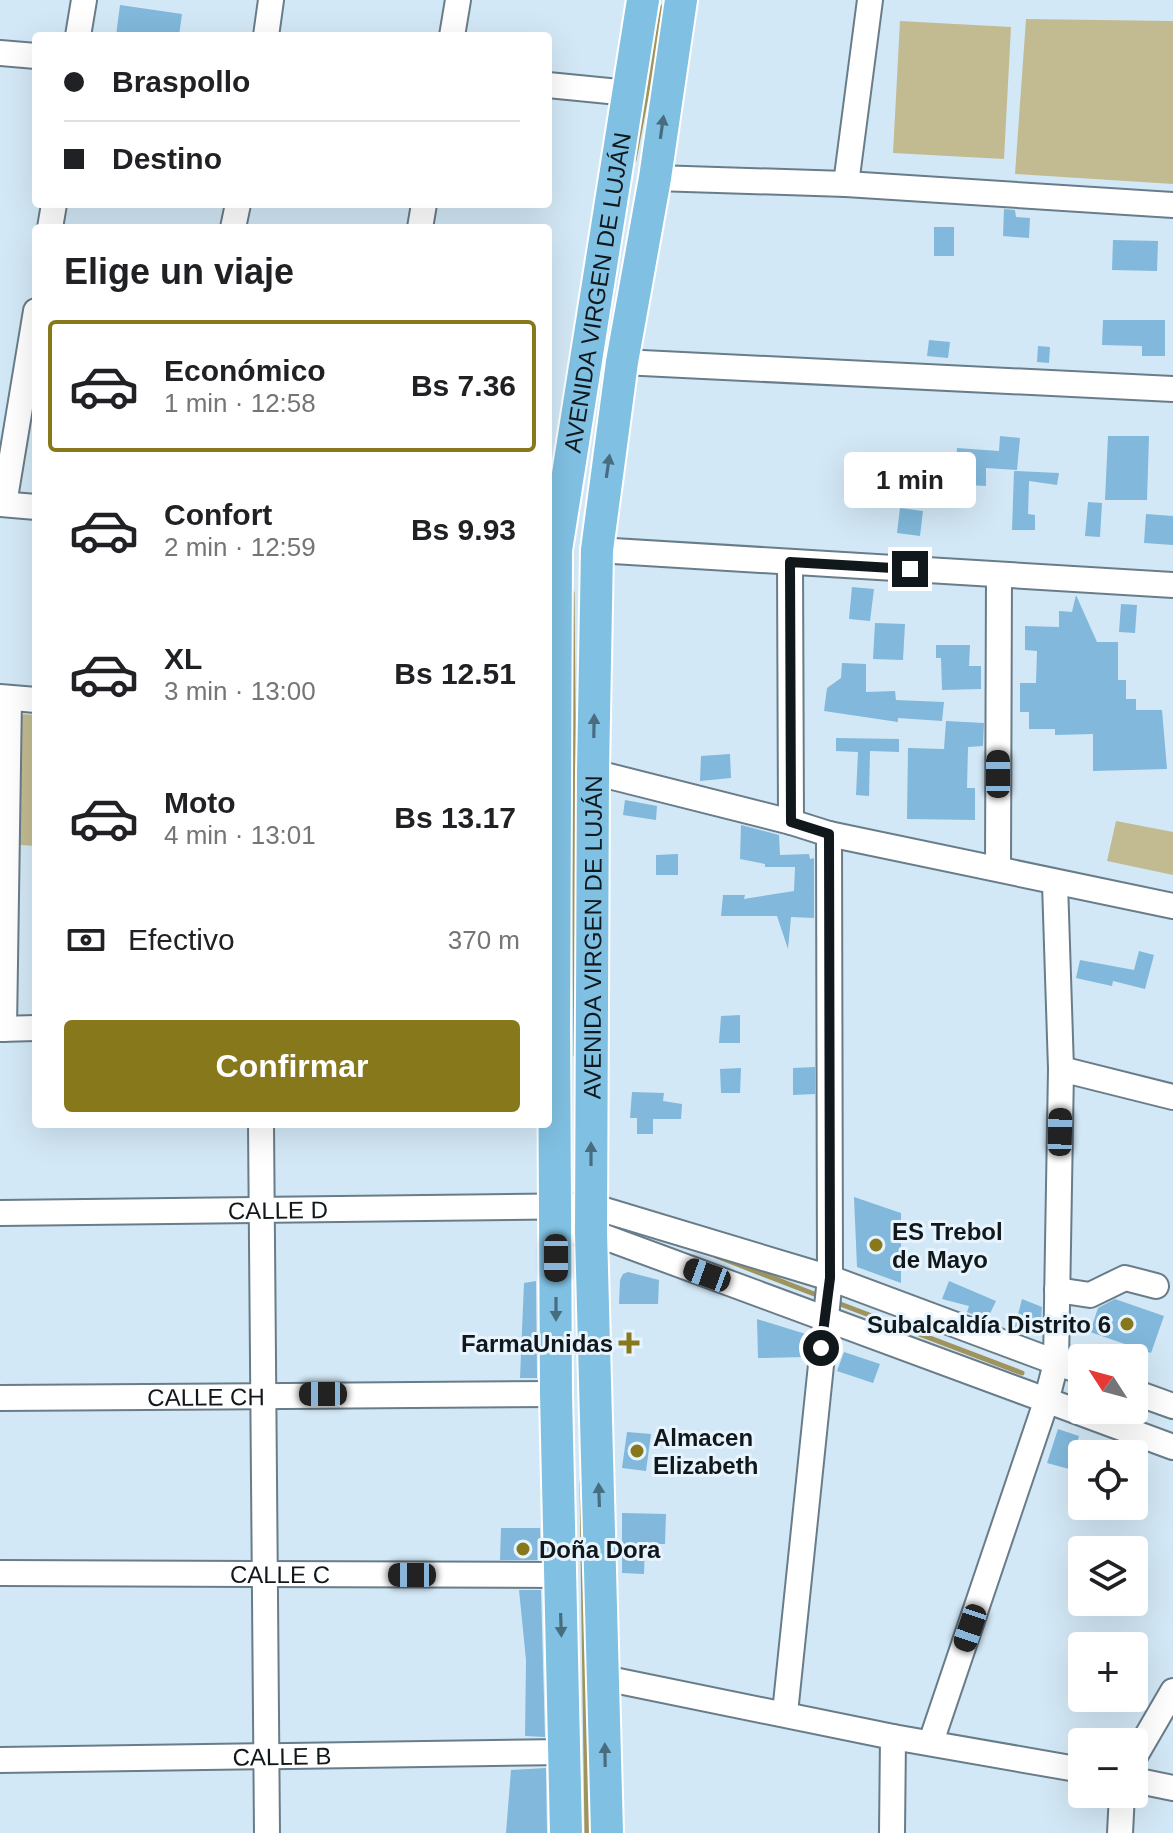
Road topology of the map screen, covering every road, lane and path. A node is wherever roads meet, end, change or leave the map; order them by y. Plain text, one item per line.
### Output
1 (84, 0) edge
2 (271, 0) edge
3 (458, 0) edge
4 (643, 0) edge
5 (681, 0) edge
6 (870, 0) edge
7 (79, 32) edge
8 (267, 32) edge
9 (453, 32) edge
10 (0, 53) edge
11 (32, 56) edge
12 (552, 85) edge
13 (629, 93) junction
14 (655, 178) junction
15 (846, 184) junction
16 (1173, 205) edge
17 (32, 334) edge
18 (622, 362) junction
19 (1173, 389) edge
20 (2, 504) edge
21 (32, 507) edge
22 (552, 549) edge
23 (597, 550) junction
24 (790, 562) junction
25 (999, 575) junction
26 (1173, 585) edge
27 (4, 698) edge
28 (32, 700) edge
29 (593, 772) junction
30 (791, 822) junction
31 (829, 834) junction
32 (998, 868) junction
33 (1055, 883) junction
34 (1173, 906) edge
35 (32, 1028) edge
36 (2, 1029) edge
37 (552, 1064) edge
38 (1061, 1069) junction
39 (1173, 1097) edge
40 (261, 1128) edge
41 (260, 1212) junction
42 (0, 1213) edge
43 (556, 1219) junction
44 (591, 1219) junction
45 (1156, 1286) dead end
46 (1057, 1290) junction
47 (827, 1298) junction
48 (909, 1329) junction
49 (1056, 1363) junction
50 (1068, 1367) edge
51 (265, 1394) junction
52 (556, 1394) junction
53 (1148, 1397) edge
54 (0, 1398) edge
55 (1046, 1402) junction
56 (1173, 1406) edge
57 (1173, 1447) edge
58 (0, 1573) edge
59 (264, 1574) junction
60 (559, 1575) junction
61 (604, 1678) junction
62 (1173, 1691) edge
63 (785, 1713) junction
64 (1148, 1734) edge
65 (893, 1737) junction
66 (931, 1742) junction
67 (564, 1752) junction
68 (266, 1755) junction
69 (0, 1760) edge
70 (1068, 1767) edge
71 (1148, 1783) edge
72 (1173, 1788) edge
73 (1121, 1808) edge
74 (267, 1833) edge
75 (566, 1833) edge
76 (607, 1833) edge
77 (892, 1833) edge
78 (1120, 1833) edge

1 - 7 street
2 - 8 street
3 - 9 street
4 - 13 main road, AVENIDA VIRGEN DE LUJÁN
14 -> 5 main road, AVENIDA VIRGEN DE LUJÁN
6 - 15 street
10 - 11 street
12 - 13 street
13 - 22 main road, AVENIDA VIRGEN DE LUJÁN
14 - 15 street
14 - 18 main road, AVENIDA VIRGEN DE LUJÁN
15 - 16 street
17 - 20 street
18 - 19 street
23 -> 18 main road, AVENIDA VIRGEN DE LUJÁN
20 - 21 street
23 - 24 street
29 -> 23 main road, AVENIDA VIRGEN DE LUJÁN
24 - 25 street
24 - 30 street
25 - 26 street
25 - 32 street
27 - 28 street
27 - 36 street
29 - 30 street
44 -> 29 main road, AVENIDA VIRGEN DE LUJÁN
30 - 31 street
31 - 32 street
31 - 47 street
32 - 33 street
33 - 34 street
33 - 38 street
35 - 36 street
37 - 43 main road, AVENIDA VIRGEN DE LUJÁN
38 - 39 street
38 - 46 street
40 - 41 street
41 - 42 street, CALLE D
41 - 43 street, CALLE D
41 - 51 street
43 - 44 street, CALLE D
43 -> 52 main road, AVENIDA VIRGEN DE LUJÁN
44 - 47 street
44 - 47 street
61 -> 44 main road, AVENIDA VIRGEN DE LUJÁN
45 - 46 street
46 - 49 street
47 - 48 street
47 - 48 street
47 - 63 street
48 - 49 street
48 - 55 street
49 - 50 street
49 - 55 street
51 - 52 street, CALLE CH
51 - 54 street, CALLE CH
51 - 59 street
52 - 60 main road, AVENIDA VIRGEN DE LUJÁN
53 - 56 street
55 - 57 street
55 - 66 street
58 - 59 street, CALLE C
59 - 60 street, CALLE C
59 - 68 street
60 -> 67 main road, AVENIDA VIRGEN DE LUJÁN
61 - 63 street
76 -> 61 main road, AVENIDA VIRGEN DE LUJÁN
62 - 64 street
63 - 65 street
65 - 66 street
65 - 77 street
66 - 70 street
67 - 68 street, CALLE B
67 - 75 main road, AVENIDA VIRGEN DE LUJÁN
68 - 69 street, CALLE B
68 - 74 street
71 - 72 street
73 - 78 street

